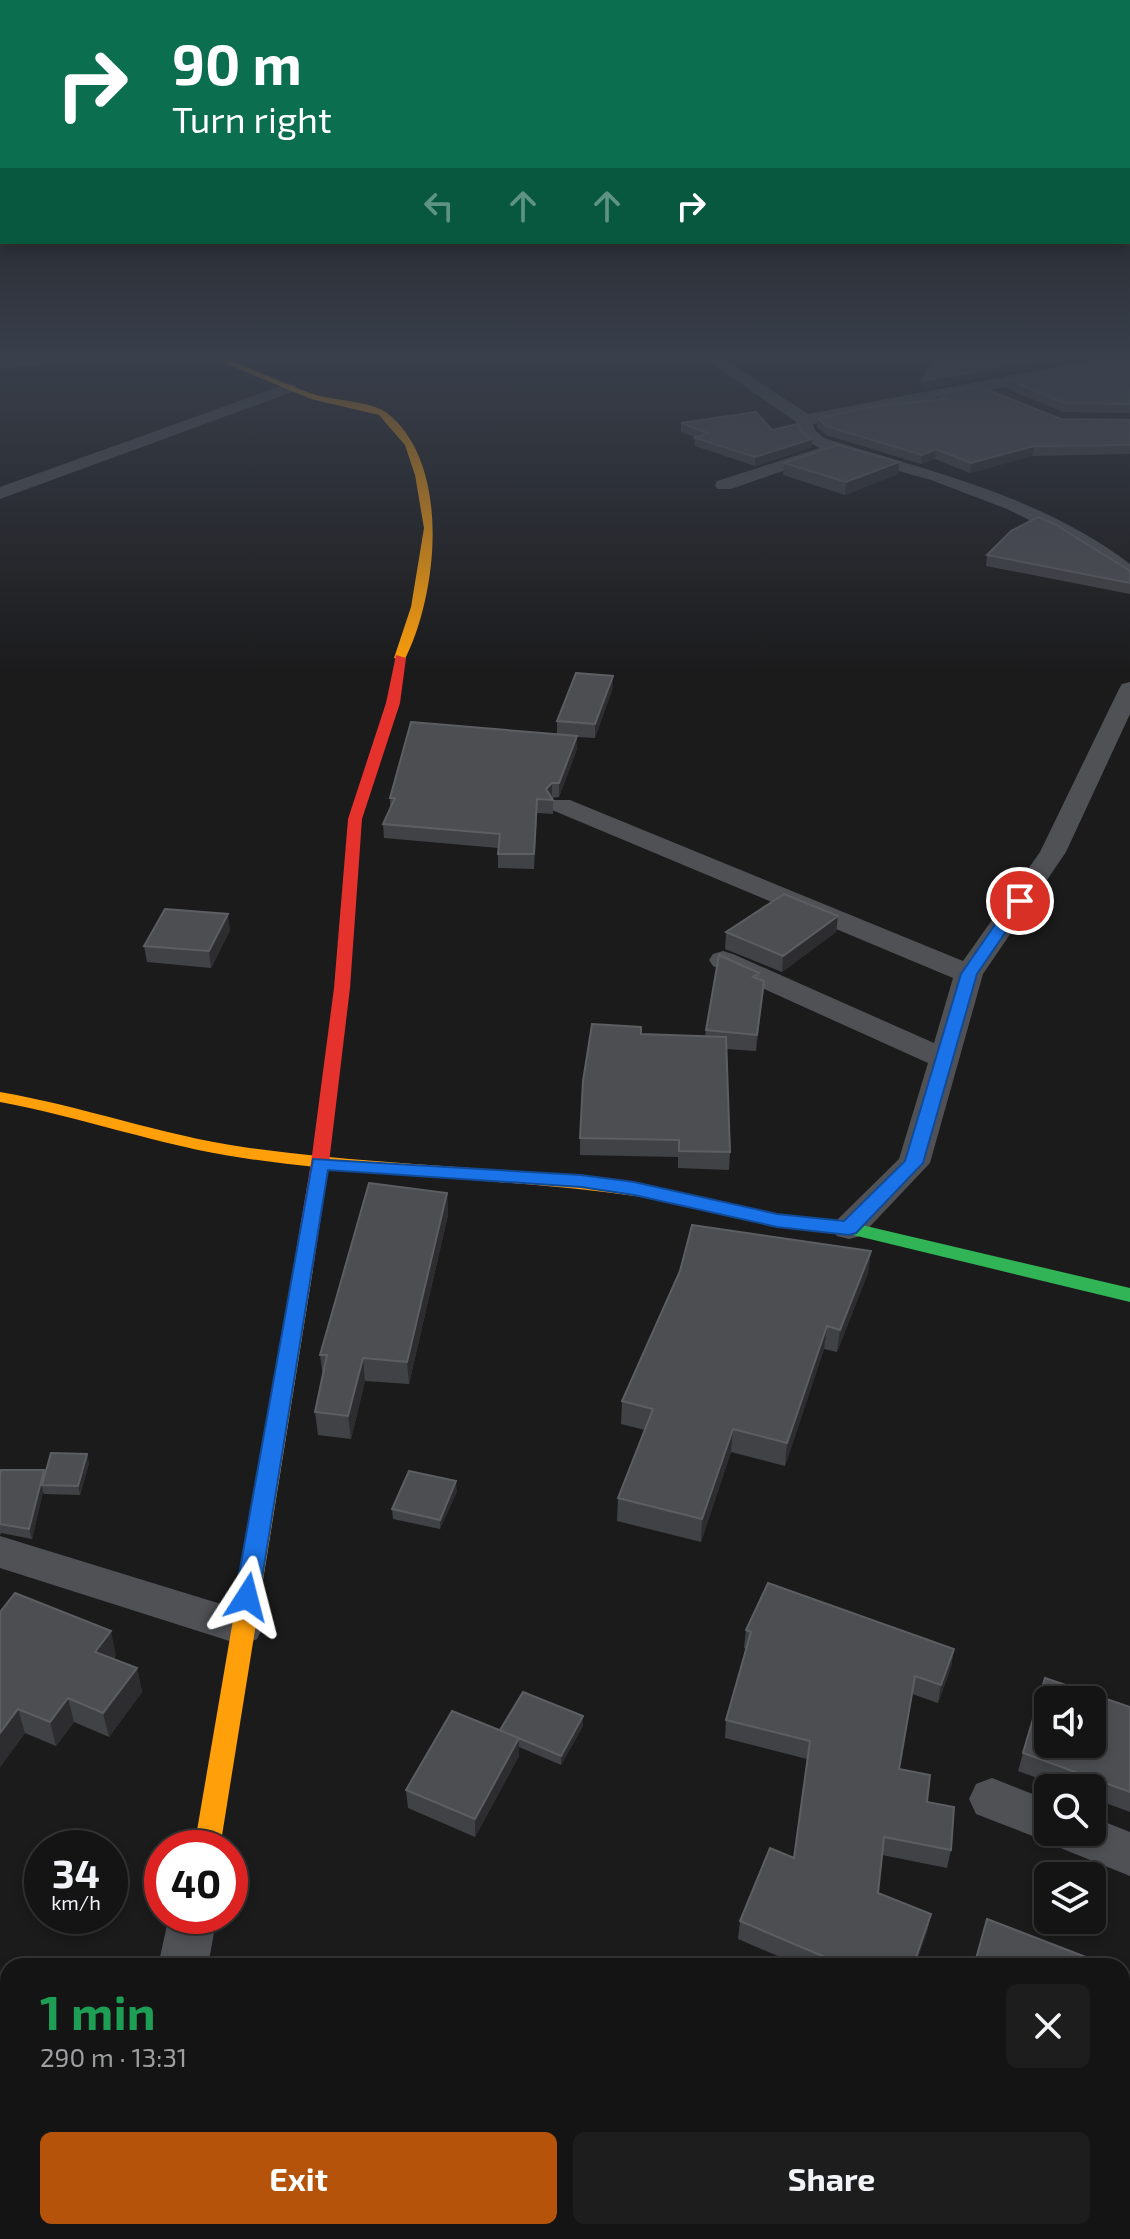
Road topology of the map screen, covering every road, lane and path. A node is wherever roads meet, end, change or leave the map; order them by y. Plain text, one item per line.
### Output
1 (78, 464) edge
2 (417, 464) edge
3 (786, 464) edge
4 (895, 464) edge
5 (724, 485) dead end
6 (0, 493) edge
7 (1130, 574) edge
8 (1130, 689) edge
9 (561, 805) dead end
10 (723, 960) edge
11 (969, 974) junction
12 (943, 1058) junction
13 (0, 1097) edge
14 (320, 1163) junction
15 (849, 1228) junction
16 (1130, 1295) edge
17 (0, 1552) edge
18 (242, 1627) junction
19 (992, 1799) dead end
20 (1034, 1816) edge
21 (210, 1830) edge
22 (1106, 1844) edge
23 (1130, 1854) edge
24 (189, 1934) edge
25 (185, 1958) edge

1 - 6 street
2 - 14 street
3 - 5 street
4 - 7 street
8 - 11 street
9 - 11 street
10 - 12 street
11 - 12 street
12 - 15 street
13 - 14 street
14 - 15 street
14 - 18 street
15 - 16 street
17 - 18 street
18 - 21 street
19 - 20 street
22 - 23 street
24 - 25 street

